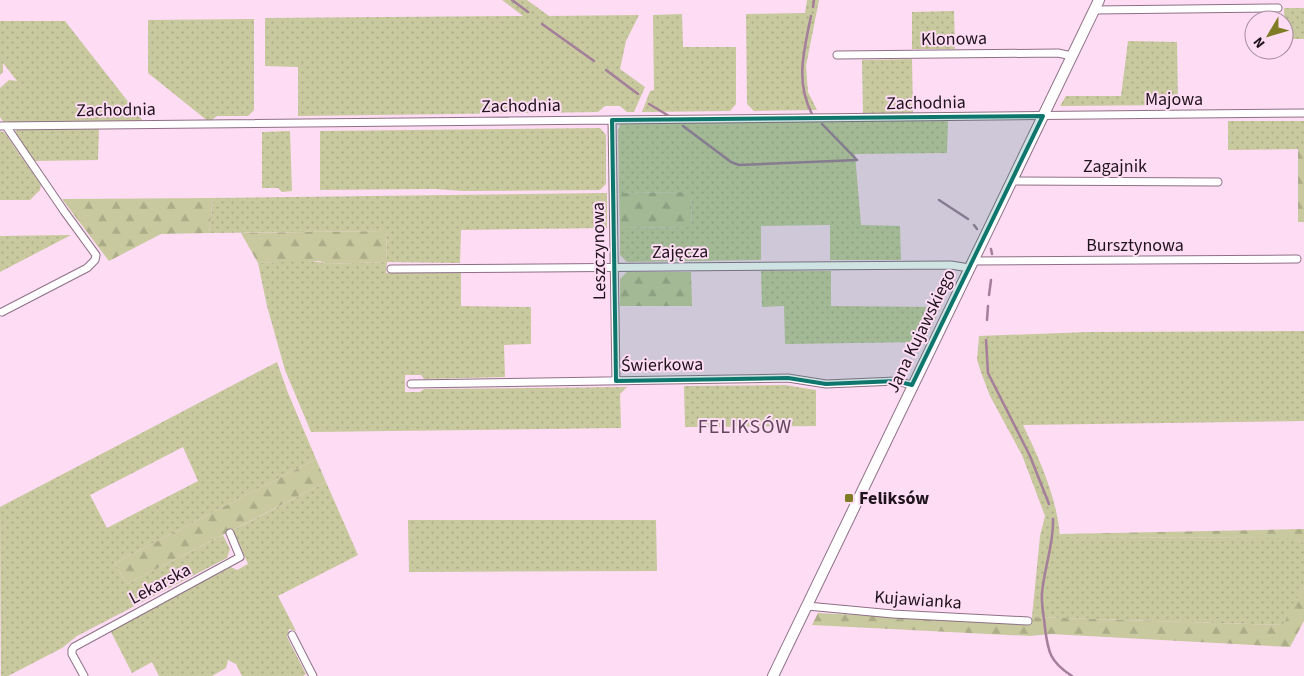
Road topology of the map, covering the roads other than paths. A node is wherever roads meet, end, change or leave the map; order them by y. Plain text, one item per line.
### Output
1 (1099, 0) edge
2 (1278, 8) dead end
3 (1094, 10) junction
4 (836, 56) dead end
5 (1072, 56) junction
6 (1304, 113) edge
7 (1043, 116) junction
8 (612, 120) junction
9 (3, 126) edge
10 (1011, 181) junction
11 (1218, 182) dead end
12 (1297, 259) dead end
13 (971, 264) junction
14 (614, 268) junction
15 (391, 269) dead end
16 (2, 312) dead end
17 (616, 381) junction
18 (411, 384) dead end
19 (912, 385) junction
20 (230, 533) dead end
21 (806, 606) junction
22 (1028, 621) dead end
23 (292, 635) dead end
24 (84, 676) edge
25 (313, 676) edge
26 (773, 676) edge

1 - 3 main road, Jana Kujawskiego
2 - 3 street
3 - 5 main road, Jana Kujawskiego
4 - 5 street, Klonowa
5 - 7 main road, Jana Kujawskiego
6 - 7 street, Majowa
7 - 8 street, Zachodnia
7 - 10 main road, Jana Kujawskiego
8 - 9 street, Zachodnia
8 - 14 street, Leszczynowa
9 - 16 street
10 - 11 street, Zagajnik
10 - 13 main road, Jana Kujawskiego
12 - 13 street, Bursztynowa
13 - 14 street, Zajęcza
13 - 19 main road, Jana Kujawskiego
14 - 15 street, Zajęcza
14 - 17 street, Leszczynowa
17 - 18 street, Świerkowa
17 - 19 street, Świerkowa
19 - 21 main road, Jana Kujawskiego
20 - 24 street, Lekarska
21 - 22 street, Kujawianka
21 - 26 main road, Jana Kujawskiego
23 - 25 street

